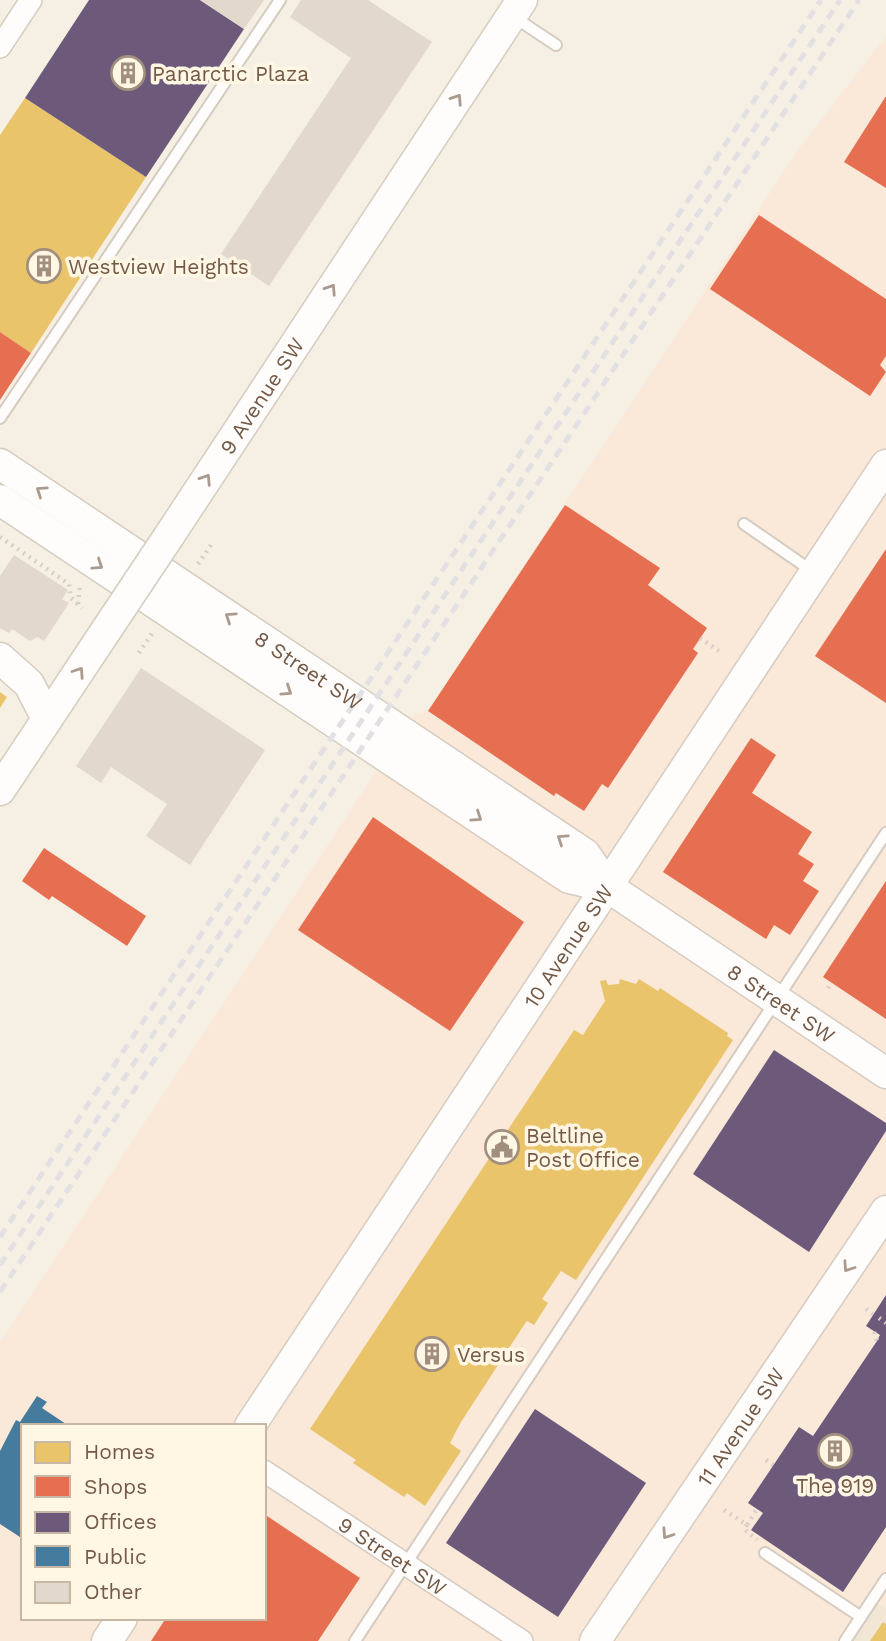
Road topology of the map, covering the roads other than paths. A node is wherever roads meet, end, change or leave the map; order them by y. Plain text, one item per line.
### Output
1 (31, 0) edge
2 (280, 0) edge
3 (507, 5) edge
4 (556, 44) dead end
5 (0, 47) edge
6 (0, 418) edge
7 (0, 464) edge
8 (886, 465) edge
9 (0, 500) edge
10 (744, 524) dead end
11 (814, 573) junction
12 (0, 658) edge
13 (47, 719) junction
14 (0, 790) edge
15 (886, 833) edge
16 (608, 887) junction
17 (776, 1000) junction
18 (886, 1073) edge
19 (886, 1211) edge
20 (251, 1424) edge
21 (266, 1472) edge
22 (765, 1553) dead end
23 (406, 1563) junction
24 (886, 1579) edge
25 (861, 1617) junction
26 (121, 1620) edge
27 (107, 1641) edge
28 (355, 1641) edge
29 (522, 1641) edge
30 (595, 1641) edge
31 (845, 1641) edge

1 - 5 street
2 - 6 lane
3 - 4 lane
13 -> 3 main road, 9 Avenue SW, bridge
16 -> 7 main road, 8 Street SW
8 - 11 main road, 10 Avenue SW
9 -> 16 main road, 8 Street SW
10 - 11 lane
11 - 16 main road, 10 Avenue SW
12 - 13 main road
13 - 14 main road, 9 Avenue SW
15 - 17 lane
16 - 17 main road, 8 Street SW
16 - 20 main road, 10 Avenue SW
17 - 18 main road, 8 Street SW
17 - 23 lane
19 -> 30 main road, 11 Avenue SW
21 - 23 street, 9 Street SW
22 - 25 lane
23 - 28 lane
23 - 29 street, 9 Street SW
24 - 25 lane
25 - 31 lane
26 - 27 main road

